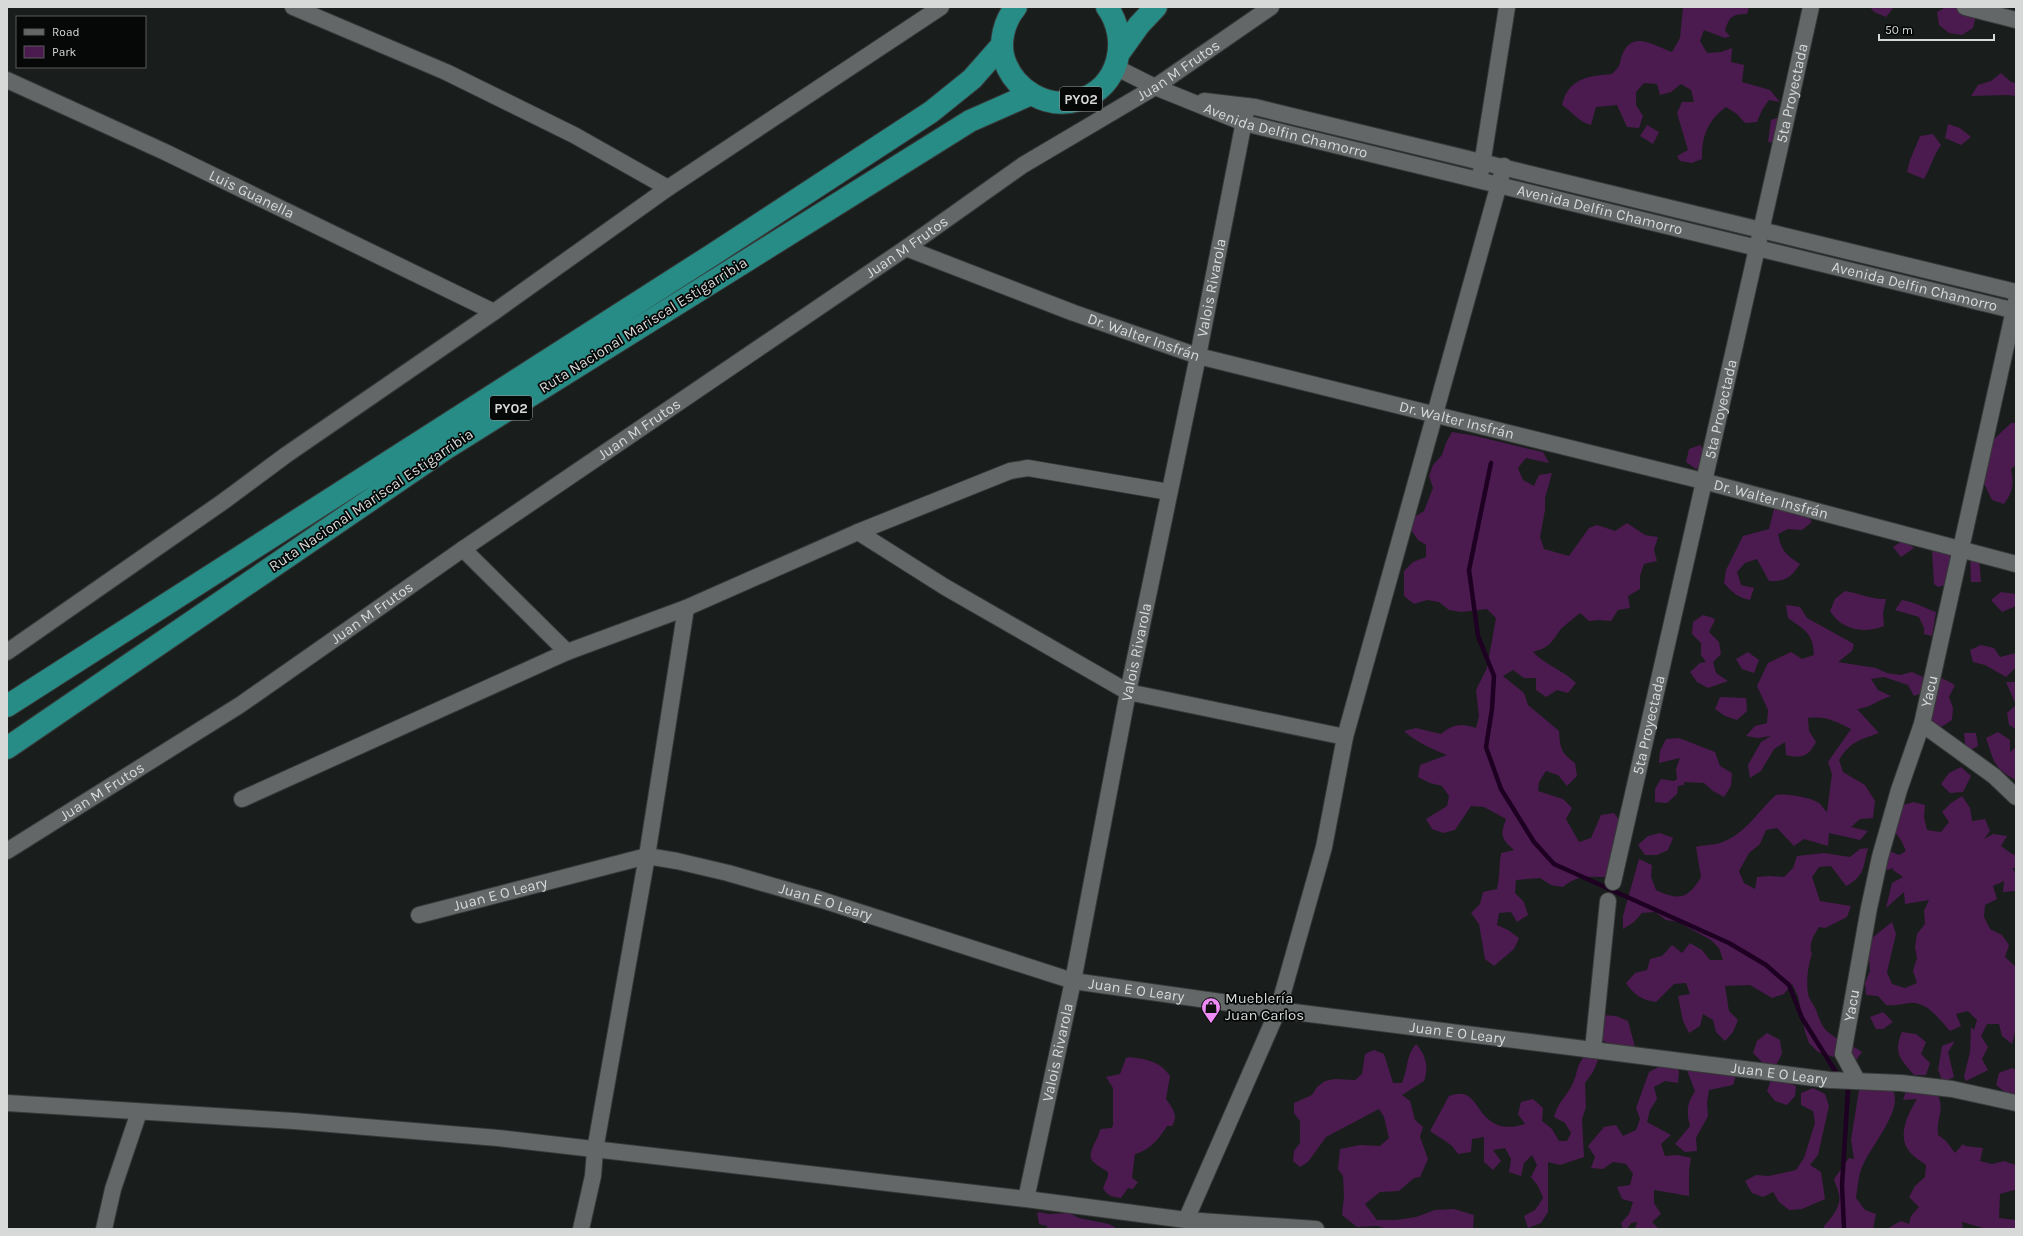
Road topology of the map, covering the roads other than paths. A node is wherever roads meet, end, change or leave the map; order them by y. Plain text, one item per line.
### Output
1 (293, 7) edge
2 (941, 7) edge
3 (1016, 7) edge
4 (1107, 7) edge
5 (1156, 7) edge
6 (1271, 7) edge
7 (1507, 7) edge
8 (1811, 7) edge
9 (1965, 7) edge
10 (2016, 20) edge
11 (1002, 45) junction
12 (1117, 60) junction
13 (7, 80) edge
14 (1155, 87) junction
15 (1031, 94) junction
16 (1187, 99) junction
17 (1247, 106) junction
18 (1244, 123) junction
19 (1482, 161) junction
20 (1504, 166) junction
21 (1479, 181) junction
22 (1499, 186) junction
23 (668, 188) junction
24 (1763, 230) junction
25 (906, 248) junction
26 (1758, 249) junction
27 (2016, 292) edge
28 (2015, 307) edge
29 (494, 312) junction
30 (1198, 356) junction
31 (1435, 415) junction
32 (1703, 481) junction
33 (1169, 492) junction
34 (858, 532) junction
35 (463, 549) junction
36 (1961, 549) junction
37 (2016, 564) edge
38 (686, 608) junction
39 (7, 652) edge
40 (567, 652) junction
41 (1128, 692) junction
42 (7, 706) edge
43 (1922, 724) junction
44 (1345, 737) junction
45 (7, 748) edge
46 (2016, 797) edge
47 (242, 799) dead end
48 (7, 851) edge
49 (647, 856) junction
50 (1613, 882) dead end
51 (1608, 901) dead end
52 (419, 915) dead end
53 (1073, 981) junction
54 (1278, 1010) junction
55 (1593, 1050) junction
56 (1853, 1080) junction
57 (7, 1103) edge
58 (2016, 1103) edge
59 (139, 1112) junction
60 (595, 1150) junction
61 (1026, 1199) junction
62 (1186, 1220) junction
63 (104, 1229) edge
64 (581, 1229) edge
65 (1316, 1229) edge

1 - 23 street
2 - 23 street
3 - 11 highway, PY02
4 - 12 highway
5 - 12 highway, PY02
6 - 14 street, Juan M Frutos
7 - 19 street
8 - 24 street, 5ta Proyectada
9 - 10 street
11 - 15 highway, PY02
11 - 42 highway, Ruta Nacional Mariscal Estigarribia / PY02
12 - 14 street, Avenida Delfin Chamorro
12 - 15 highway, PY02
13 - 29 street, Luis Guanella
14 - 16 street, Avenida Delfin Chamorro
14 - 25 street, Juan M Frutos
15 - 45 highway, Ruta Nacional Mariscal Estigarribia / PY02
16 - 17 street, Avenida Delfin Chamorro
16 - 18 street, Avenida Delfin Chamorro
17 - 18 street, Valois Rivarola
17 - 19 street, Avenida Delfin Chamorro
18 - 21 street, Avenida Delfin Chamorro
18 - 30 street, Valois Rivarola
19 - 20 street, Avenida Delfin Chamorro
19 - 21 street
20 - 22 street
20 - 24 street, Avenida Delfin Chamorro
21 - 22 street, Avenida Delfin Chamorro
22 - 26 street, Avenida Delfin Chamorro
22 - 31 street
23 - 29 street
24 - 26 street, 5ta Proyectada
24 - 27 street, Avenida Delfin Chamorro
25 - 30 street, Dr. Walter Insfrán
25 - 35 street, Juan M Frutos
26 - 28 street, Avenida Delfin Chamorro
26 - 32 street, 5ta Proyectada
28 - 36 street, Yacu
29 - 39 street
30 - 31 street, Dr. Walter Insfrán
30 - 33 street, Valois Rivarola
31 - 32 street, Dr. Walter Insfrán
31 - 44 street
32 - 36 street, Dr. Walter Insfrán
32 - 50 street, 5ta Proyectada
33 - 34 street
33 - 41 street, Valois Rivarola
34 - 38 street
34 - 41 street
35 - 40 street
35 - 48 street, Juan M Frutos
36 - 37 street, Dr. Walter Insfrán
36 - 43 street, Yacu
38 - 40 street
38 - 49 street
40 - 47 street
41 - 44 street
41 - 53 street, Valois Rivarola
43 - 46 street
43 - 56 street, Yacu
44 - 54 street
49 - 52 street, Juan E O Leary
49 - 53 street, Juan E O Leary
49 - 60 street
51 - 55 street
53 - 54 street, Juan E O Leary
53 - 61 street, Valois Rivarola
54 - 55 street, Juan E O Leary
54 - 62 street
55 - 56 street, Juan E O Leary
56 - 58 street, Juan E O Leary
57 - 59 street
59 - 60 street
59 - 63 street
60 - 61 street
60 - 64 street
61 - 62 street
62 - 65 street

